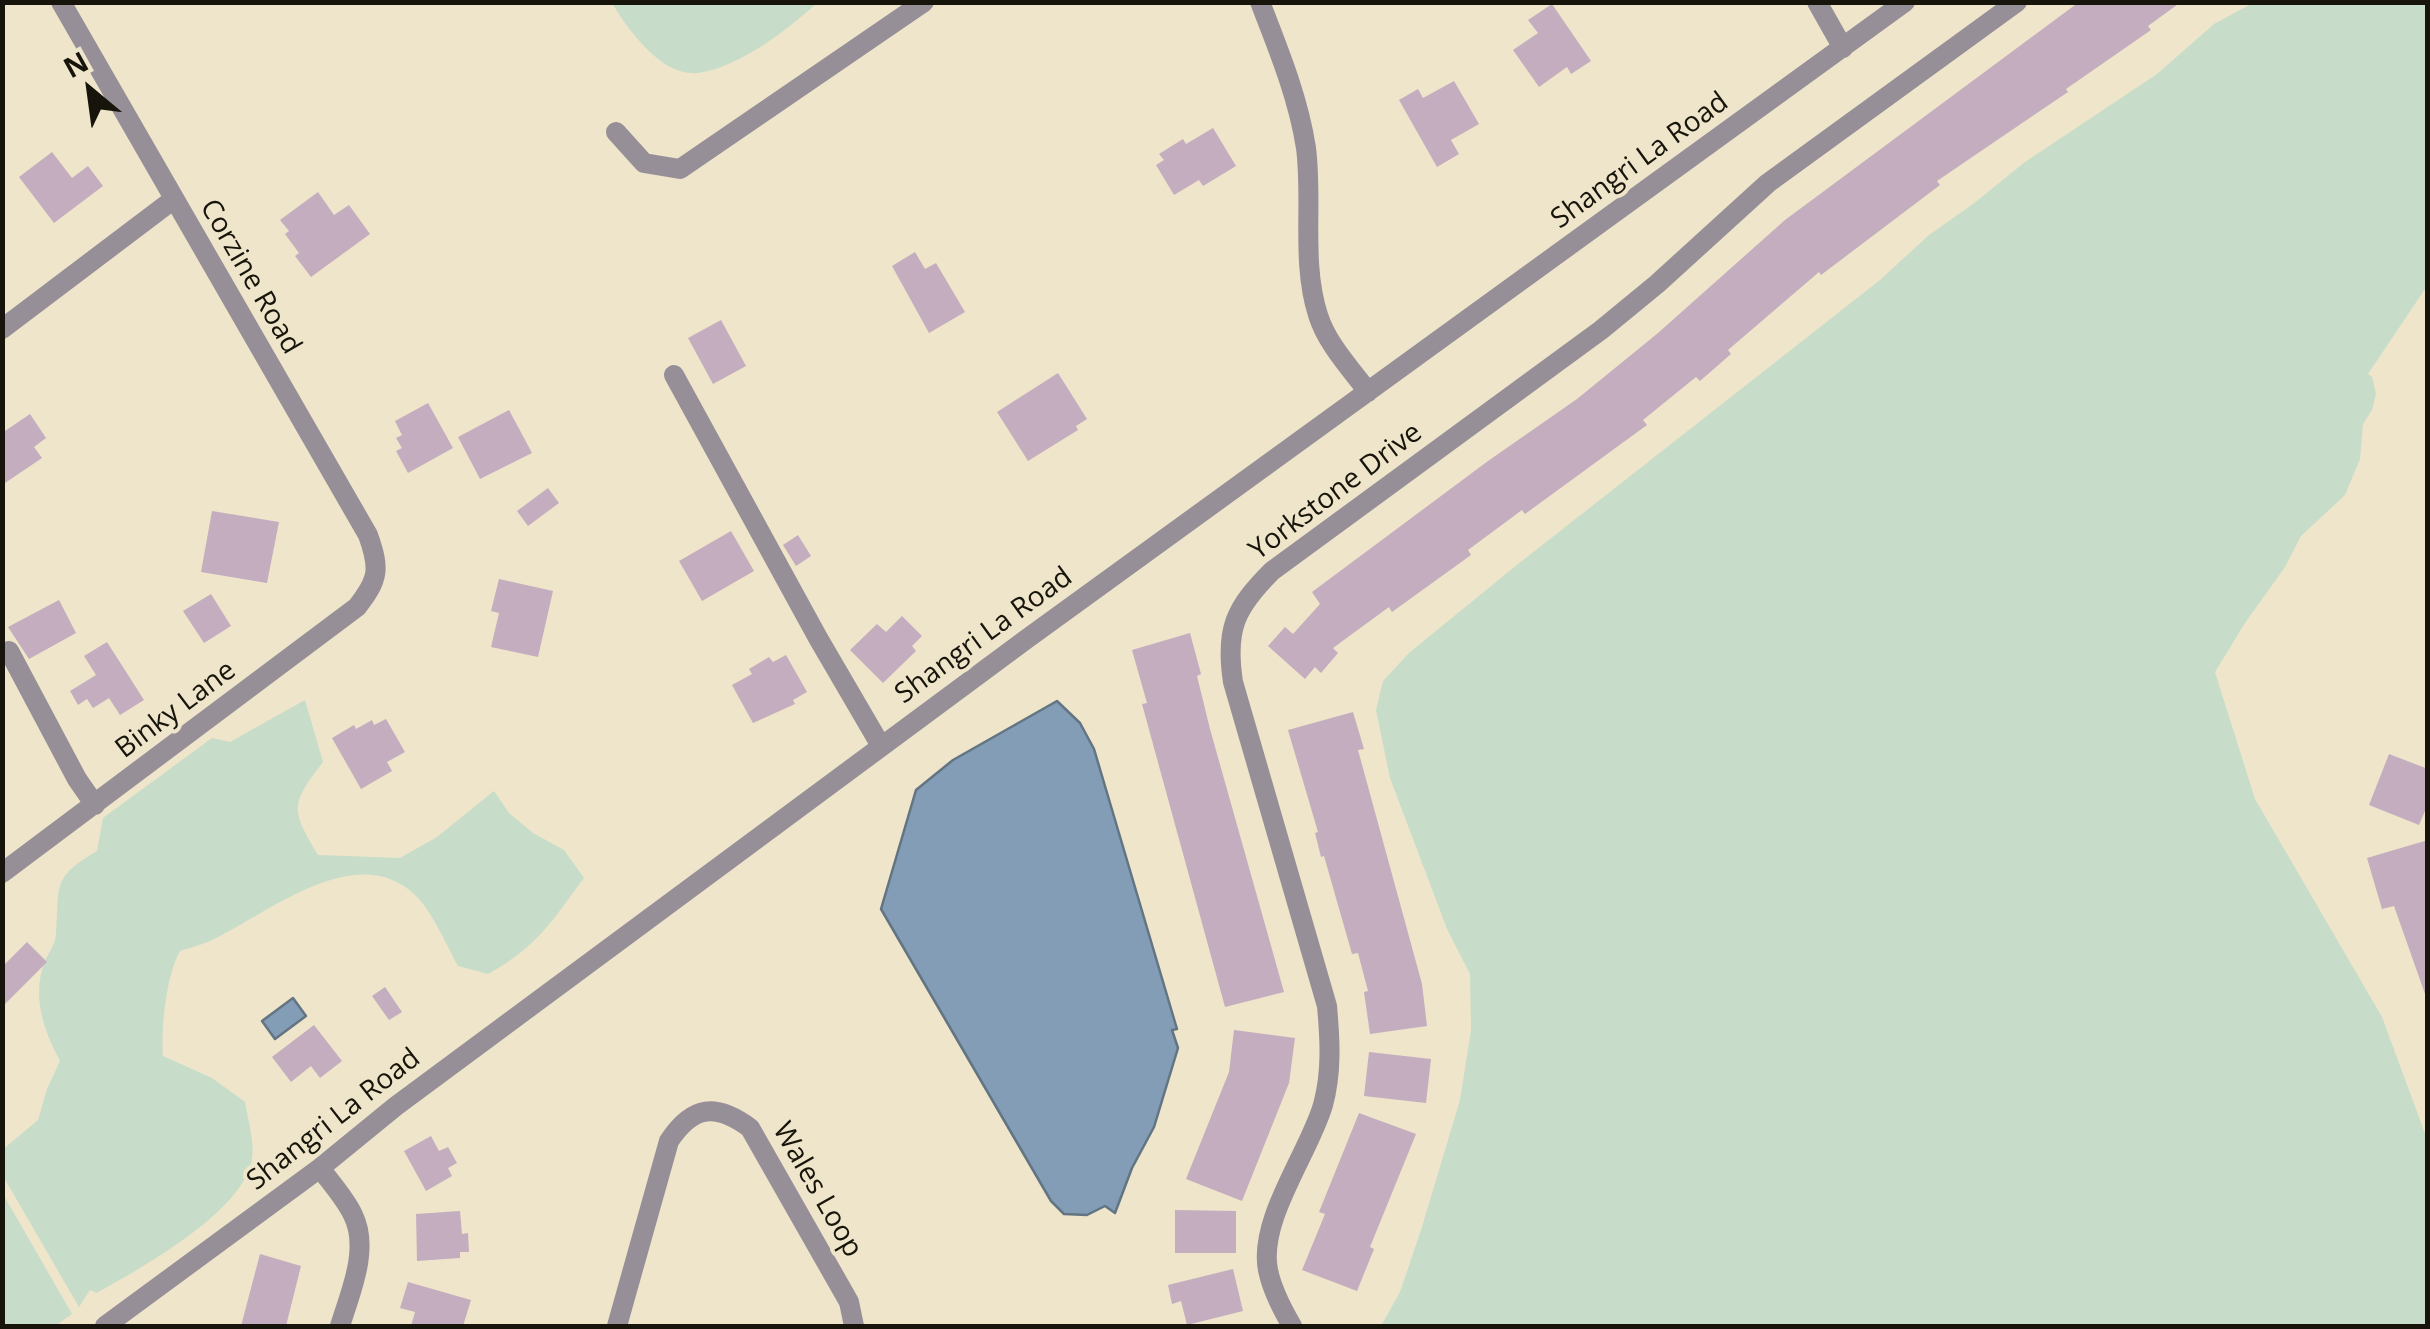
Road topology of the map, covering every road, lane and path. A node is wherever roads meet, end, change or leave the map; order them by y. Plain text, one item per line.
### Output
1 (61, 2) edge
2 (924, 2) edge
3 (1260, 2) edge
4 (1816, 2) edge
5 (1904, 2) edge
6 (2017, 2) edge
7 (1843, 48) junction
8 (616, 132) dead end
9 (174, 199) junction
10 (2, 330) edge
11 (674, 374) dead end
12 (1368, 392) junction
13 (375, 583) joint
14 (10, 651) dead end
15 (881, 746) junction
16 (94, 806) junction
17 (2, 872) edge
18 (320, 1168) junction
19 (106, 1326) edge
20 (340, 1326) edge
21 (617, 1326) edge
22 (854, 1326) edge
23 (1292, 1326) edge

1 - 9 street, Corzine Road
2 - 8 street
3 - 12 street
4 - 7 street
5 - 7 street, Shangri La Road
6 - 23 street, Yorkstone Drive
7 - 12 street, Shangri La Road
9 - 10 street
9 - 13 street, Corzine Road
11 - 15 street
12 - 15 street, Shangri La Road
13 - 16 street, Binky Lane
14 - 16 street
15 - 18 street, Shangri La Road
16 - 17 street, Binky Lane
18 - 19 street, Shangri La Road
18 - 20 street
21 - 22 street, Wales Loop

